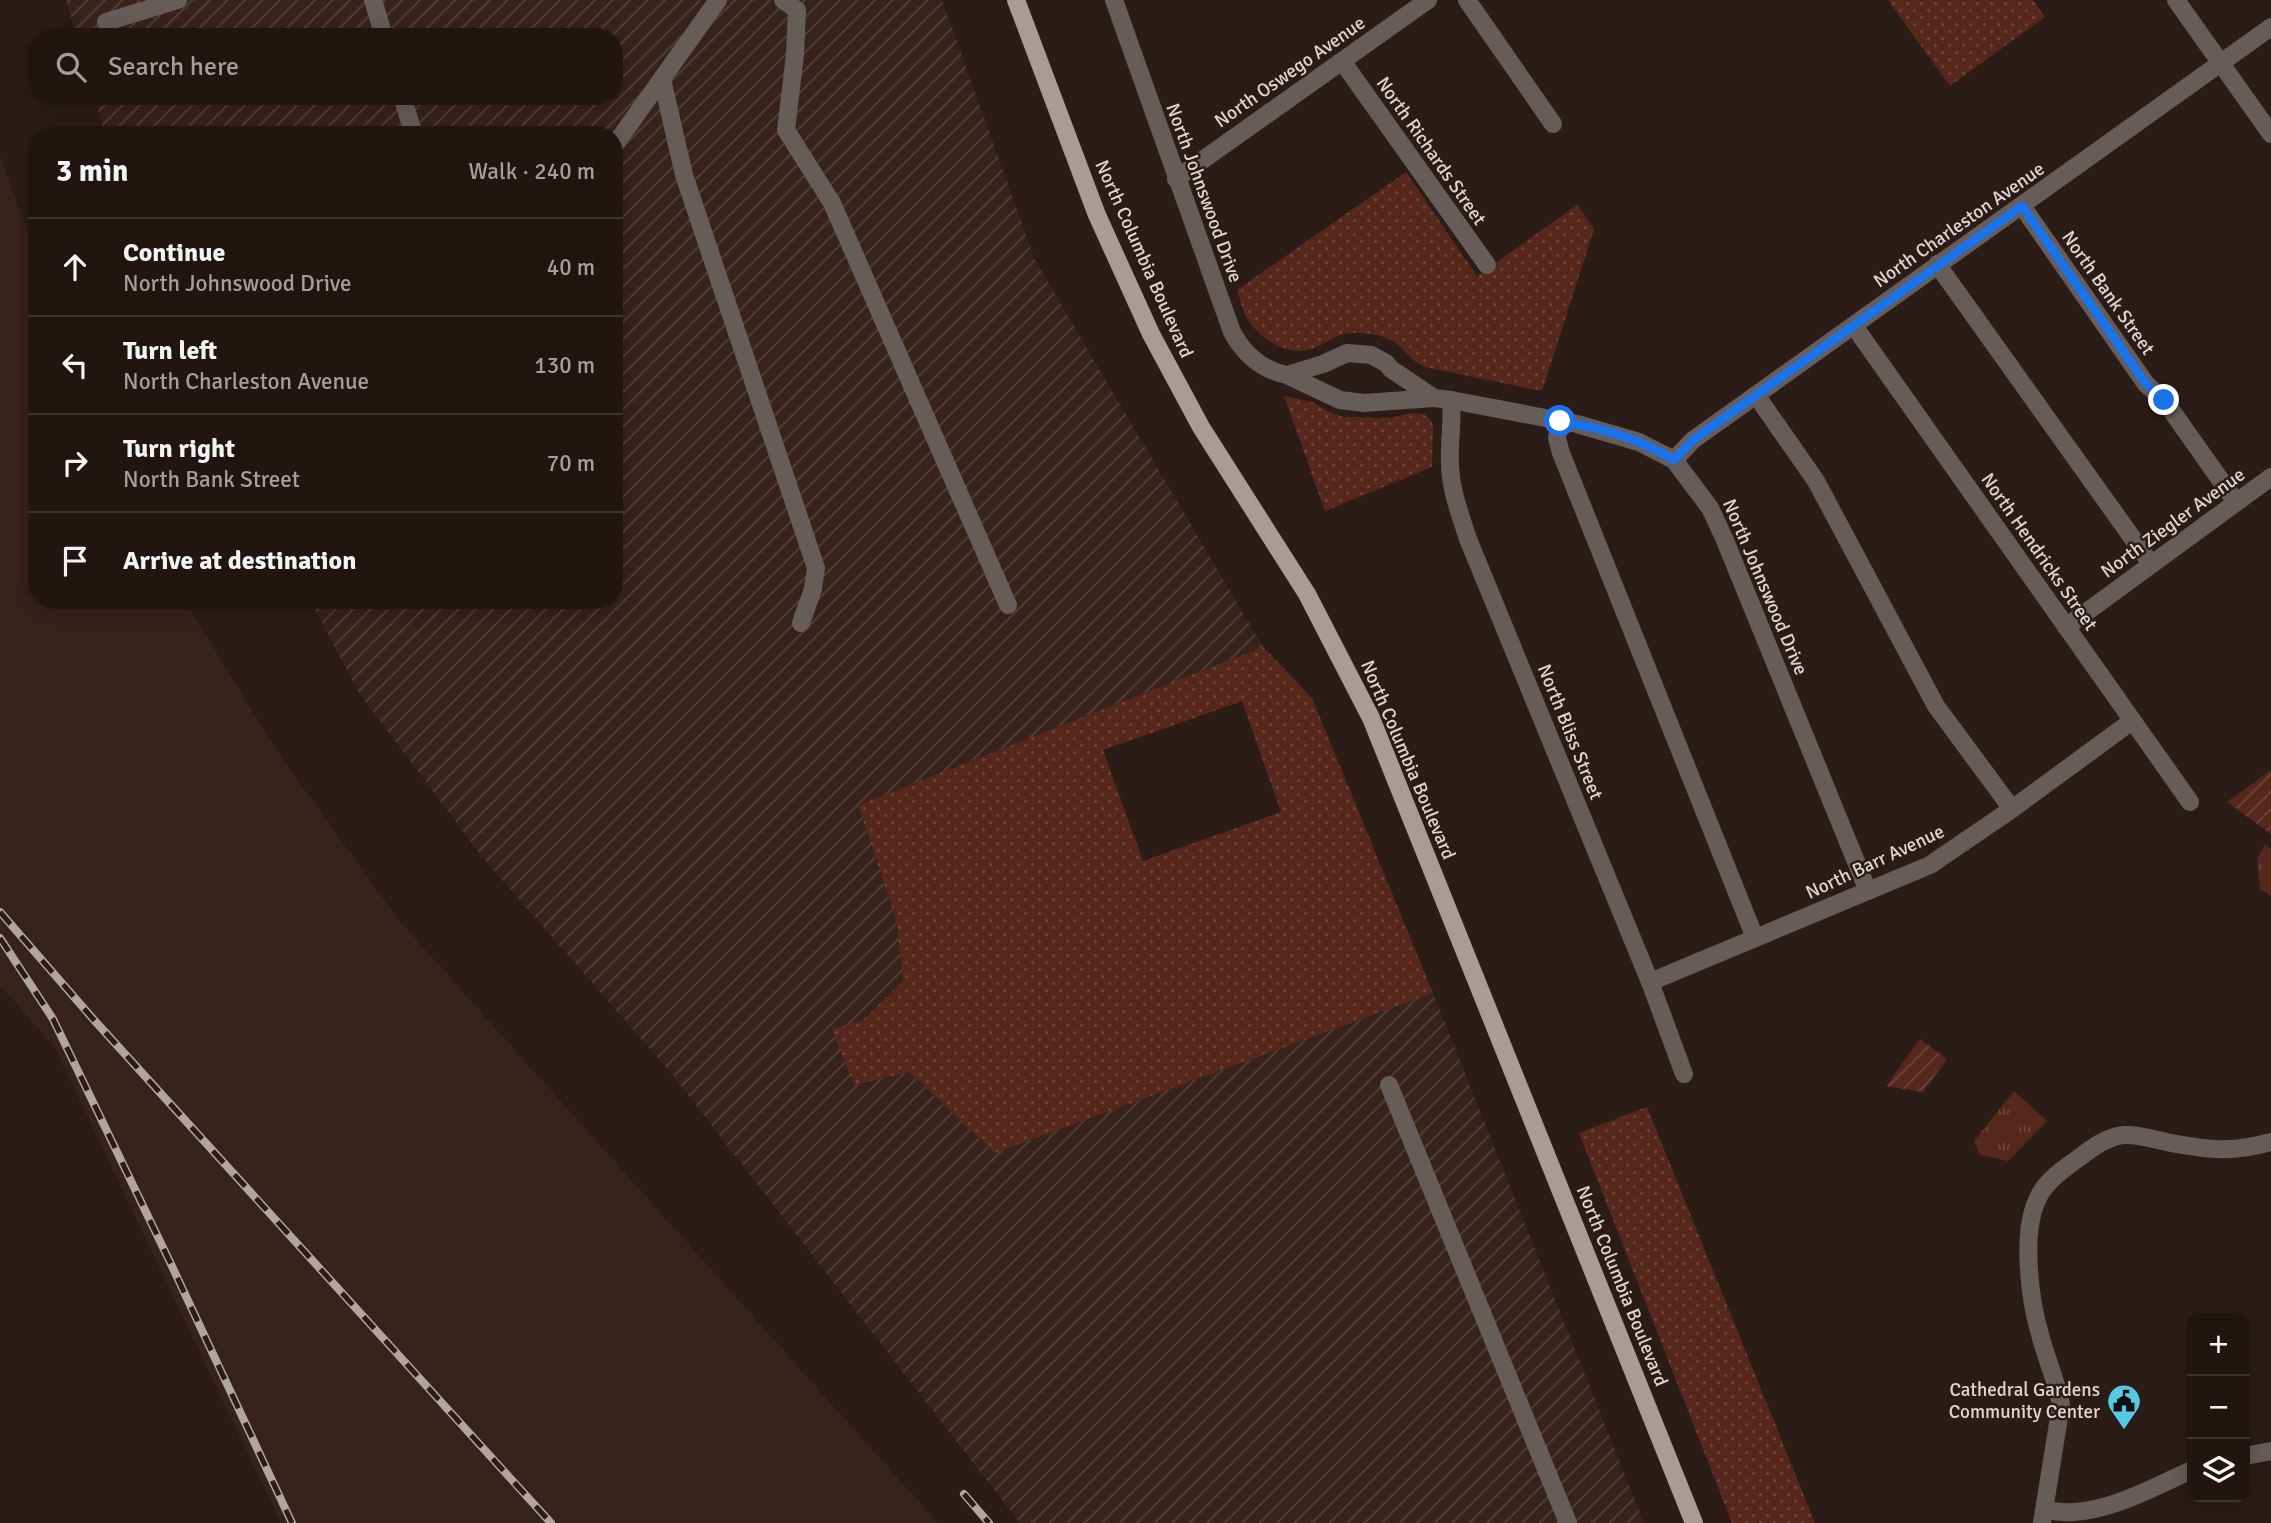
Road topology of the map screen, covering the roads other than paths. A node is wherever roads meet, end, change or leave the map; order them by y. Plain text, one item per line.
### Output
1 (178, 0) edge
2 (373, 0) edge
3 (718, 0) edge
4 (783, 0) edge
5 (1016, 0) edge
6 (1114, 0) edge
7 (1428, 0) edge
8 (1467, 0) edge
9 (2176, 0) edge
10 (106, 22) dead end
11 (2271, 27) edge
12 (381, 28) edge
13 (1342, 61) junction
14 (2221, 63) junction
15 (662, 79) junction
16 (405, 105) edge
17 (1553, 124) dead end
18 (411, 126) edge
19 (623, 133) edge
20 (2271, 134) edge
21 (1176, 179) junction
22 (2022, 206) junction
23 (1937, 264) junction
24 (1487, 265) dead end
25 (1854, 326) junction
26 (1330, 361) junction
27 (1391, 369) junction
28 (1287, 375) junction
29 (1329, 394) junction
30 (1756, 395) junction
31 (1442, 399) junction
32 (1383, 402) junction
33 (1560, 421) junction
34 (1674, 460) junction
35 (2271, 477) edge
36 (2236, 502) junction
37 (2151, 565) junction
38 (1008, 605) dead end
39 (801, 623) dead end
40 (2066, 627) junction
41 (2132, 721) junction
42 (2190, 802) dead end
43 (2012, 809) junction
44 (1868, 891) junction
45 (1755, 938) junction
46 (1650, 982) junction
47 (1684, 1074) dead end
48 (1389, 1085) dead end
49 (2271, 1142) edge
50 (2271, 1451) edge
51 (2250, 1455) edge
52 (2187, 1472) edge
53 (2043, 1517) edge
54 (1568, 1523) edge
55 (1695, 1523) edge

1 - 10 street
2 - 12 street
3 - 15 street
4 - 38 street
5 - 55 main road, North Columbia Boulevard
6 - 21 street, North Johnswood Drive
7 - 13 street, North Oswego Avenue
8 - 17 street
9 - 14 street
11 - 14 street, North Charleston Avenue
13 - 21 street, North Oswego Avenue
13 - 24 street, North Richards Street
14 - 20 street
14 - 22 street, North Charleston Avenue
15 - 19 street
15 - 39 street
16 - 18 street
21 - 28 street, North Johnswood Drive
22 - 23 street, North Charleston Avenue
22 - 36 street, North Bank Street
23 - 25 street, North Charleston Avenue
23 - 37 street
25 - 30 street, North Charleston Avenue
25 - 40 street, North Hendricks Street
26 - 27 street, North Johnswood Drive
26 - 28 street, North Johnswood Drive
26 - 29 street
27 - 31 street, North Johnswood Drive
27 - 32 street
28 - 29 street, North Johnswood Drive
29 - 32 street, North Johnswood Drive
30 - 34 street, North Charleston Avenue
30 - 43 street
31 - 32 street, North Johnswood Drive
31 - 33 street, North Johnswood Drive
31 - 46 street, North Bliss Street
33 - 34 street, North Johnswood Drive
33 - 45 street
34 - 44 street, North Johnswood Drive
35 - 36 street, North Ziegler Avenue
36 - 37 street, North Ziegler Avenue
37 - 40 street, North Ziegler Avenue
40 - 41 street, North Hendricks Street
41 - 42 street, North Hendricks Street
41 - 43 street, North Barr Avenue
43 - 44 street, North Barr Avenue
44 - 45 street, North Barr Avenue
45 - 46 street, North Barr Avenue
46 - 47 street, North Bliss Street
48 - 54 street
49 - 53 street
50 - 51 street
52 - 53 street

